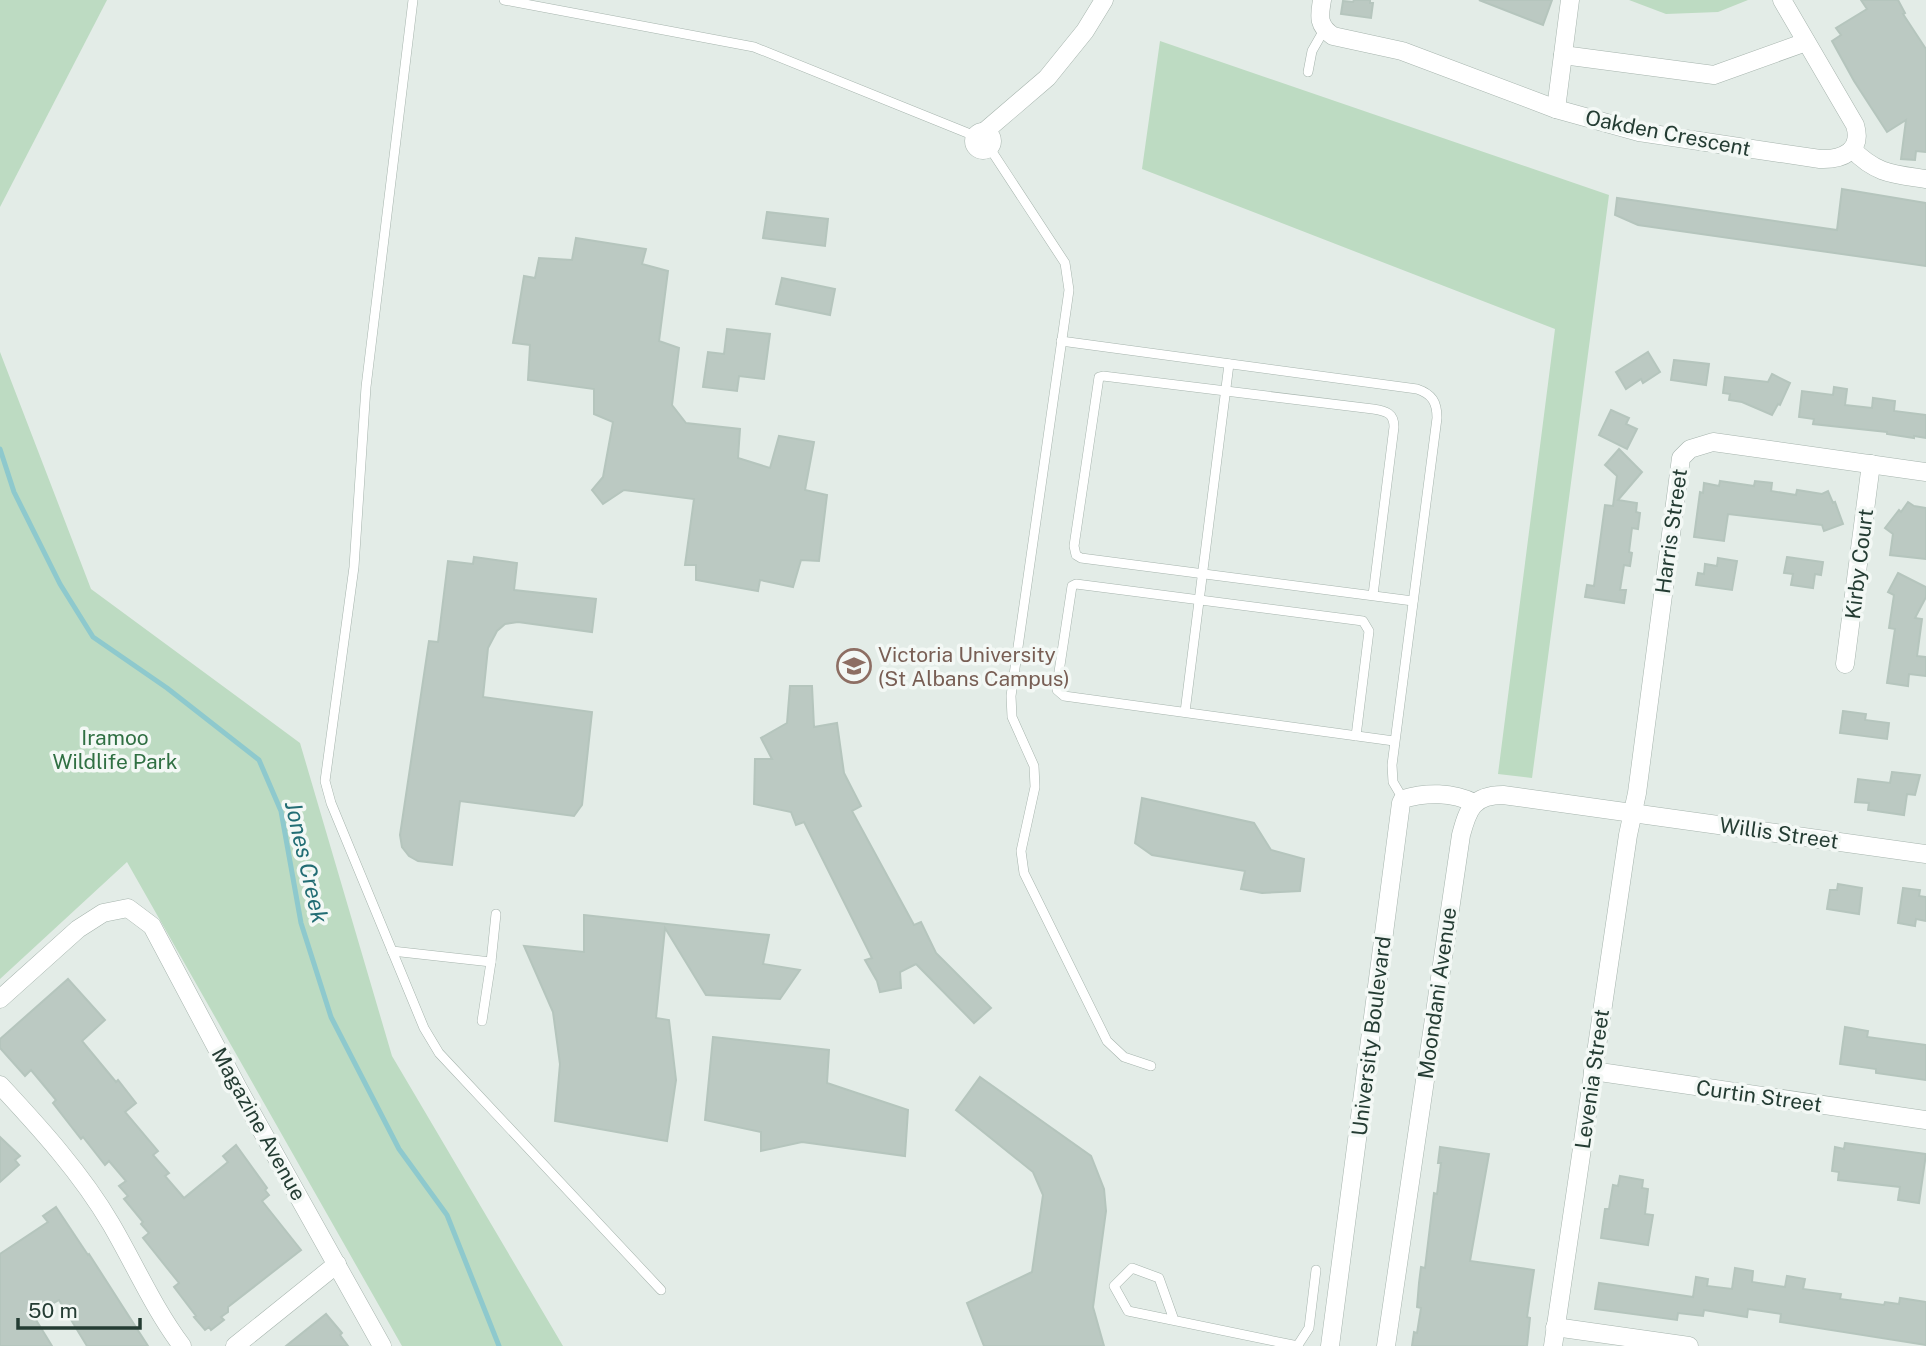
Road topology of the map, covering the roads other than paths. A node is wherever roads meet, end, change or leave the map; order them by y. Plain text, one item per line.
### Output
1 (413, 0) edge
2 (504, 0) edge
3 (1104, 0) edge
4 (1322, 0) edge
5 (1570, 0) edge
6 (1782, 0) edge
7 (1324, 30) junction
8 (1806, 42) junction
9 (1563, 55) junction
10 (1308, 72) dead end
11 (1556, 109) junction
12 (985, 138) junction
13 (1852, 149) junction
14 (1926, 179) edge
15 (1061, 341) junction
16 (1230, 364) junction
17 (1226, 391) junction
18 (1871, 464) junction
19 (1926, 472) edge
20 (1202, 573) junction
21 (1373, 595) junction
22 (1199, 600) junction
23 (1413, 601) junction
24 (1845, 664) dead end
25 (1185, 712) junction
26 (1356, 736) junction
27 (1394, 741) junction
28 (1403, 799) junction
29 (1474, 803) junction
30 (1633, 812) junction
31 (1926, 854) edge
32 (496, 914) dead end
33 (392, 950) junction
34 (491, 962) junction
35 (0, 999) edge
36 (482, 1021) dead end
37 (1151, 1066) dead end
38 (1592, 1072) junction
39 (0, 1085) edge
40 (1926, 1120) edge
41 (337, 1264) junction
42 (1316, 1269) dead end
43 (661, 1290) dead end
44 (1174, 1320) junction
45 (1555, 1327) junction
46 (1298, 1345) edge
47 (182, 1346) edge
48 (235, 1346) edge
49 (382, 1346) edge
50 (1330, 1346) edge
51 (1386, 1346) edge
52 (1553, 1346) edge
53 (1689, 1346) edge

1 - 33 lane
2 - 12 lane
3 - 12 street
4 - 7 street
5 - 9 street
6 - 8 street
7 - 10 lane
7 - 11 street, Oakden Crescent
8 - 9 street
8 - 13 street
9 - 11 street
11 - 13 street, Oakden Crescent
12 - 15 lane
13 - 14 street
15 - 16 lane
15 - 37 lane
16 - 17 lane
16 - 23 lane
17 - 20 lane
17 - 20 lane
17 - 21 lane
18 - 19 street, Harris Street
18 - 24 street, Kirby Court
18 - 30 street, Harris Street
20 - 21 lane
20 - 22 lane
21 - 23 lane
22 - 25 lane
22 - 25 lane
22 - 26 lane
23 - 27 lane
25 - 26 lane
26 - 27 lane
27 - 28 lane
28 - 29 street
28 - 50 street, University Boulevard
29 - 30 street
29 - 51 street, Moondani Avenue
30 - 31 street, Willis Street
30 - 38 street, Levenia Street
32 - 34 lane
33 - 34 lane
33 - 43 lane
34 - 36 lane
35 - 41 street, Magazine Avenue
38 - 40 street, Curtin Street
38 - 45 street, Levenia Street
39 - 47 street
41 - 48 street
41 - 49 street, Magazine Avenue
42 - 46 lane
44 - 44 lane
44 - 46 lane
45 - 52 street, Levenia Street
45 - 53 street

